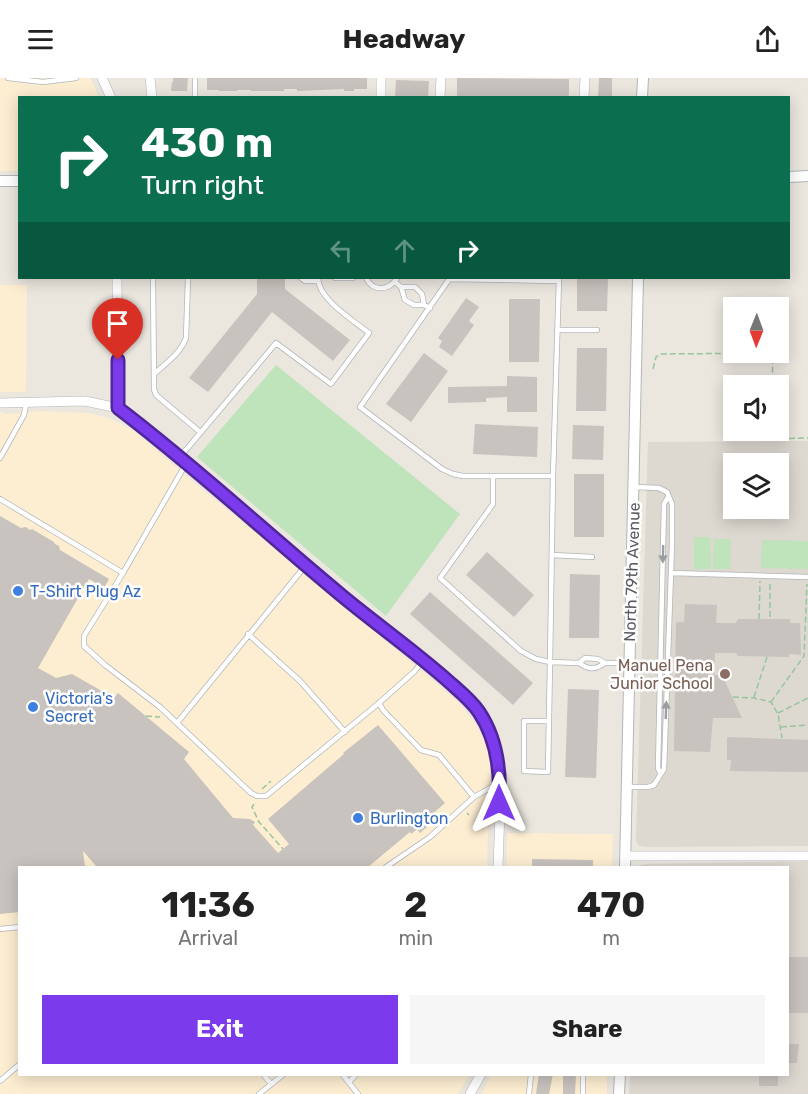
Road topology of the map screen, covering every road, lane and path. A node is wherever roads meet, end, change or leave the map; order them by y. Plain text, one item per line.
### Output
1 (8, 78) edge
2 (16, 78) edge
3 (76, 78) edge
4 (102, 78) edge
5 (150, 78) edge
6 (195, 78) edge
7 (381, 78) edge
8 (441, 78) edge
9 (585, 78) edge
10 (643, 78) edge
11 (110, 96) edge
12 (152, 96) edge
13 (195, 96) edge
14 (381, 96) edge
15 (440, 96) edge
16 (584, 96) edge
17 (642, 96) edge
18 (790, 177) edge
19 (808, 177) edge
20 (0, 182) edge
21 (18, 182) edge
22 (117, 279) edge
23 (153, 279) edge
24 (188, 279) edge
25 (302, 279) edge
26 (318, 279) edge
27 (366, 279) edge
28 (449, 279) edge
29 (559, 279) edge
30 (638, 279) edge
31 (396, 280) edge
32 (401, 287) junction
33 (424, 304) junction
34 (430, 308) junction
35 (557, 330) junction
36 (597, 330) dead end
37 (653, 369) dead end
38 (154, 374) junction
39 (772, 375) edge
40 (0, 403) edge
41 (26, 403) junction
42 (118, 408) junction
43 (200, 432) junction
44 (808, 438) edge
45 (789, 439) edge
46 (0, 458) edge
47 (184, 460) junction
48 (493, 476) junction
49 (553, 476) junction
50 (634, 487) junction
51 (668, 497) junction
52 (0, 499) edge
53 (552, 555) junction
54 (592, 557) dead end
55 (306, 565) junction
56 (123, 573) junction
57 (671, 573) junction
58 (760, 576) junction
59 (770, 576) junction
60 (808, 577) edge
61 (759, 619) dead end
62 (771, 619) dead end
63 (248, 634) junction
64 (808, 655) edge
65 (804, 656) junction
66 (766, 657) dead end
67 (423, 660) junction
68 (550, 662) junction
69 (579, 663) junction
70 (605, 663) junction
71 (630, 663) junction
72 (733, 697) dead end
73 (754, 698) junction
74 (808, 698) edge
75 (771, 702) junction
76 (379, 703) junction
77 (778, 714) junction
78 (146, 716) dead end
79 (161, 717) dead end
80 (549, 721) junction
81 (177, 723) junction
82 (808, 725) edge
83 (780, 727) junction
84 (345, 732) junction
85 (782, 738) dead end
86 (660, 773) junction
87 (501, 782) junction
88 (626, 787) junction
89 (474, 797) junction
90 (252, 807) dead end
91 (283, 849) dead end
92 (808, 856) edge
93 (625, 861) edge
94 (387, 866) edge
95 (498, 866) edge
96 (18, 927) edge
97 (0, 929) edge
98 (18, 1067) edge
99 (264, 1076) edge
100 (281, 1076) edge
101 (344, 1076) edge
102 (355, 1076) edge
103 (480, 1076) edge
104 (531, 1076) edge
105 (583, 1076) edge
106 (620, 1076) edge
107 (0, 1081) edge
108 (349, 1082) junction
109 (271, 1084) junction
110 (259, 1094) edge
111 (358, 1094) edge
112 (470, 1094) edge
113 (528, 1094) edge
114 (583, 1094) edge
115 (619, 1094) edge

1 - 2 lane
2 - 3 lane
4 - 11 street
5 - 12 street
6 - 13 lane
7 - 14 street
8 - 15 street
9 - 16 street
10 - 17 street
18 - 19 street
20 - 21 street
22 - 42 street
23 - 38 lane
24 - 38 lane
25 - 26 lane
26 - 43 lane
27 - 31 lane
28 - 34 lane
29 - 35 lane
30 - 50 street, North 79th Avenue
31 - 32 lane
32 - 33 lane
32 - 33 lane
33 - 34 lane
34 - 48 lane
35 - 36 lane
35 - 49 lane
37 - 39 path
38 - 43 lane
40 - 41 street
41 - 42 street
41 - 46 lane
42 - 47 street
43 - 47 lane
44 - 45 path
47 - 55 street
47 - 56 lane
48 - 49 lane
48 - 68 lane
49 - 53 lane
50 - 51 lane
50 - 71 street, North 79th Avenue
51 - 57 lane
51 -> 86 lane
52 - 56 lane
53 - 54 lane
53 - 68 lane
55 - 63 lane
55 - 67 street
56 - 81 lane
57 - 58 lane
86 -> 57 lane
58 - 59 lane
58 - 61 path
59 - 60 lane
59 - 62 path
60 - 65 path
63 - 81 lane
63 - 84 lane
64 - 65 path
65 - 75 path
66 - 73 path
67 - 76 lane
67 - 87 street
68 - 69 lane
68 - 80 lane
69 - 70 lane
69 - 70 lane
70 - 71 lane
71 - 88 street, North 79th Avenue
72 - 73 path
73 - 75 path
74 - 77 path
75 - 77 path
76 - 84 lane
76 - 89 lane
77 - 83 path
78 - 79 path
80 - 80 lane
81 - 84 lane
82 - 83 path
83 - 85 path
86 - 88 lane
87 - 89 lane
87 - 95 street
88 - 93 street, North 79th Avenue
89 - 94 lane
90 - 91 path
92 - 93 street
96 - 97 lane
98 - 107 lane
99 - 109 lane
100 - 109 lane
101 - 108 lane
102 - 108 lane
103 - 112 street
104 - 113 lane
105 - 114 lane
106 - 115 street
108 - 111 lane
109 - 110 lane

